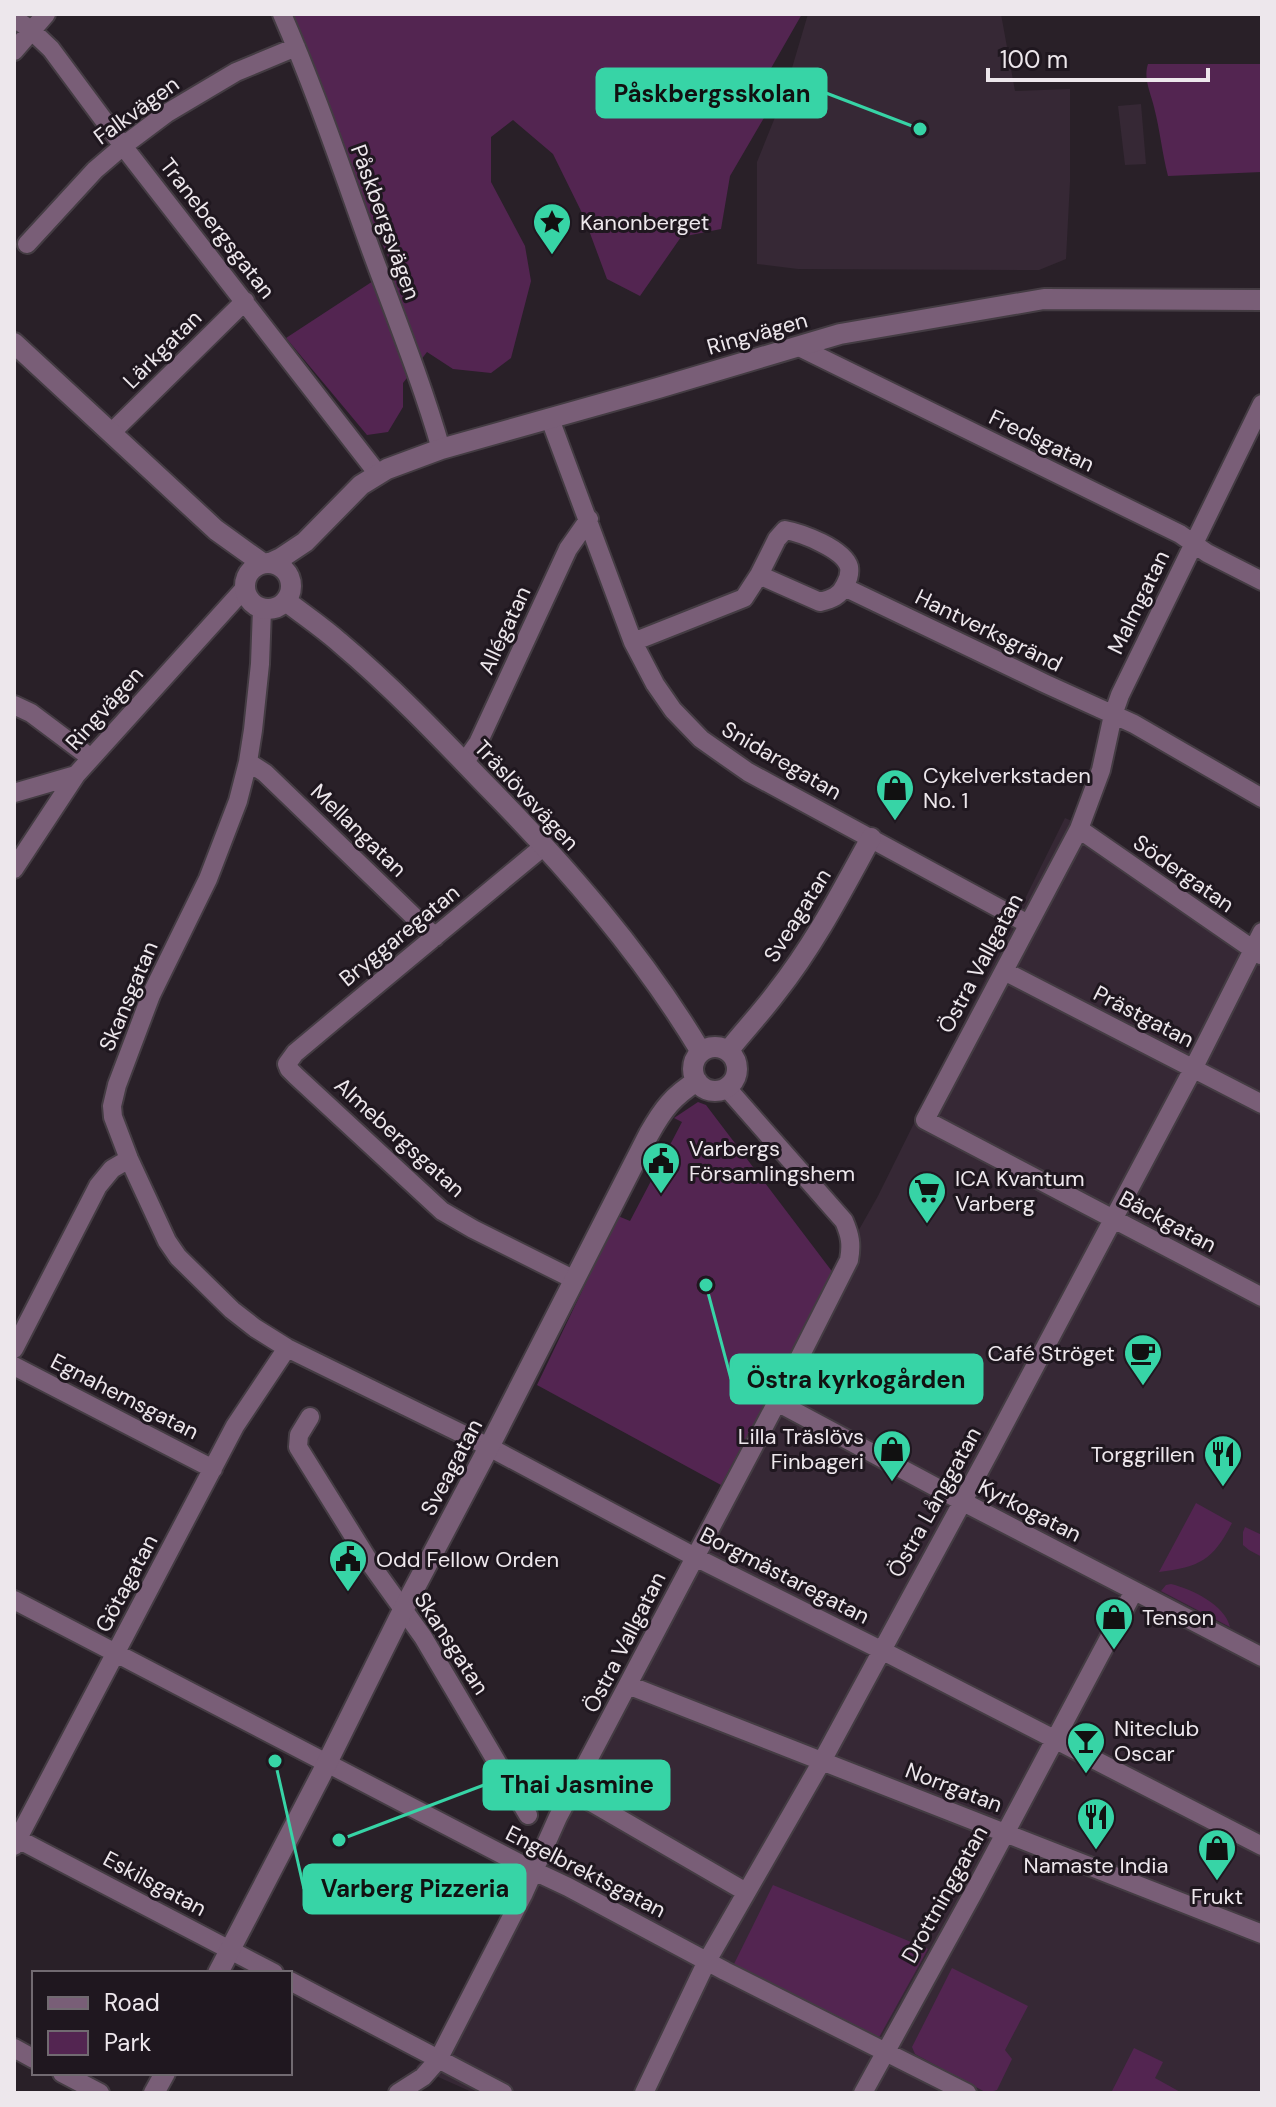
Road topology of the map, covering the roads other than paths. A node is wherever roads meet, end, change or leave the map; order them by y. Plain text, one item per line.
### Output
1 (46, 14) edge
2 (282, 14) edge
3 (14, 18) edge
4 (31, 30) junction
5 (296, 47) junction
6 (14, 51) edge
7 (123, 146) junction
8 (27, 244) dead end
9 (1262, 300) edge
10 (245, 301) junction
11 (14, 343) edge
12 (799, 347) junction
13 (1262, 404) edge
14 (550, 419) junction
15 (112, 432) junction
16 (1255, 436) edge
17 (441, 449) junction
18 (378, 474) junction
19 (589, 519) junction
20 (305, 542) junction
21 (1194, 544) junction
22 (256, 572) junction
23 (759, 575) junction
24 (290, 579) junction
25 (1262, 581) edge
26 (844, 587) junction
27 (286, 601) junction
28 (262, 609) junction
29 (633, 642) junction
30 (14, 705) edge
31 (1113, 715) junction
32 (91, 758) junction
33 (248, 762) junction
34 (464, 763) junction
35 (76, 775) junction
36 (14, 793) edge
37 (1262, 798) edge
38 (1079, 829) junction
39 (871, 838) junction
40 (544, 846) junction
41 (14, 869) edge
42 (1028, 924) junction
43 (1262, 932) edge
44 (435, 937) junction
45 (1257, 953) edge
46 (1004, 971) junction
47 (728, 1051) junction
48 (701, 1052) junction
49 (287, 1064) joint
50 (1193, 1069) junction
51 (697, 1081) junction
52 (727, 1088) junction
53 (1262, 1104) edge
54 (925, 1120) joint
55 (129, 1159) junction
56 (1113, 1219) junction
57 (575, 1280) junction
58 (1262, 1297) edge
59 (287, 1348) junction
60 (14, 1349) edge
61 (14, 1366) edge
62 (777, 1402) junction
63 (310, 1417) dead end
64 (489, 1447) junction
65 (213, 1469) junction
66 (962, 1501) junction
67 (695, 1557) junction
68 (1134, 1591) junction
69 (14, 1600) edge
70 (403, 1610) junction
71 (881, 1650) junction
72 (115, 1654) junction
73 (1262, 1657) edge
74 (628, 1685) junction
75 (1054, 1739) junction
76 (822, 1761) junction
77 (327, 1763) junction
78 (572, 1791) junction
79 (528, 1815) dead end
80 (1005, 1833) junction
81 (15, 1841) edge
82 (1262, 1846) edge
83 (534, 1871) junction
84 (746, 1892) junction
85 (1262, 1934) edge
86 (230, 1949) junction
87 (707, 1961) junction
88 (219, 1971) edge
89 (270, 1971) edge
90 (292, 1982) edge
91 (14, 2048) edge
92 (886, 2051) junction
93 (32, 2058) edge
94 (438, 2060) junction
95 (66, 2075) edge
96 (164, 2075) edge
97 (429, 2085) edge
98 (100, 2093) edge
99 (154, 2093) edge
100 (398, 2093) edge
101 (503, 2093) edge
102 (644, 2093) edge
103 (863, 2093) edge
104 (967, 2093) edge

1 - 4 street
2 - 5 street, Påskbergsvägen
3 - 4 street, Tranebergsgatan
4 - 6 street
4 - 7 street, Tranebergsgatan
5 - 7 street, Falkvägen
5 - 17 street, Påskbergsvägen
7 - 8 street, Falkvägen
7 - 10 street, Tranebergsgatan
9 - 12 street, Ringvägen
10 - 15 street, Lärkgatan
10 - 18 street, Tranebergsgatan
11 - 15 street
12 - 14 street, Ringvägen
12 - 21 street, Fredsgatan
13 - 16 street, Malmgatan
14 - 17 street, Ringvägen
14 - 19 street, Snidaregatan
15 - 22 street
16 - 21 street, Malmgatan
17 - 18 street, Ringvägen
18 - 20 street, Ringvägen
19 - 29 street, Snidaregatan
19 - 34 street, Allégatan
20 - 22 street, Ringvägen
20 - 24 street, Ringvägen
21 - 25 street, Fredsgatan
21 - 31 street, Malmgatan
22 - 24 street
22 - 28 street
22 - 32 street, Ringvägen
23 - 26 street
23 - 26 street
23 - 29 street
24 - 27 street
26 - 31 street, Hantverksgränd
27 - 28 street
27 - 34 street, Träslövsvägen
28 - 33 street, Skansgatan
29 - 39 street, Snidaregatan
30 - 32 street
31 - 37 street, Hantverksgränd
31 - 38 street, Malmgatan
32 - 35 street, Ringvägen
33 - 44 street, Mellangatan
33 - 55 street, Skansgatan
34 - 40 street, Träslövsvägen
35 - 36 street
35 - 41 street, Ringvägen
38 - 42 street, Östra Vallgatan
38 - 45 street, Södergatan
39 - 42 street, Snidaregatan
39 - 47 street, Sveagatan
40 - 44 street, Bryggaregatan
40 - 48 street, Träslövsvägen
42 - 46 street, Östra Vallgatan
43 - 45 street, Östra Långgatan
44 - 49 street, Bryggaregatan
45 - 50 street, Östra Långgatan
46 - 50 street, Prästgatan
46 - 54 street, Östra Vallgatan
47 - 48 street
47 - 52 street
48 - 51 street
49 - 57 street, Almebergsgatan
50 - 53 street, Prästgatan
50 - 56 street, Östra Långgatan
51 - 52 street
51 - 57 street, Sveagatan
52 - 62 street, Östra Vallgatan
54 - 56 street, Bäckgatan
55 - 59 street, Skansgatan
55 - 60 street
56 - 58 street, Bäckgatan
56 - 66 street, Östra Långgatan
57 - 64 street, Sveagatan
59 - 64 street, Borgmästaregatan
59 - 65 street, Götagatan
61 - 65 street, Egnahemsgatan
62 - 66 street, Kyrkogatan
62 - 67 street, Östra Vallgatan
63 - 70 street, Skansgatan
64 - 67 street, Borgmästaregatan
64 - 70 street, Sveagatan
65 - 72 street, Götagatan
66 - 68 street, Kyrkogatan
66 - 71 street, Östra Långgatan
67 - 71 street, Borgmästaregatan
67 - 74 street, Östra Vallgatan
68 - 73 street, Kyrkogatan
68 - 75 street, Drottninggatan
69 - 72 street, Engelbrektsgatan
70 - 77 street, Sveagatan
70 - 79 street, Skansgatan
71 - 75 street, Borgmästaregatan
71 - 76 street, Östra Långgatan
72 - 77 street, Engelbrektsgatan
72 - 81 street, Götagatan
74 - 76 street, Norrgatan
74 - 78 street, Östra Vallgatan
75 - 80 street, Drottninggatan
75 - 82 street, Borgmästaregatan
76 - 80 street, Norrgatan
76 - 84 street, Östra Långgatan
77 - 83 street, Engelbrektsgatan
77 - 86 street, Sveagatan
78 - 83 street, Östra Vallgatan
78 - 84 street
80 - 85 street, Norrgatan
80 - 92 street, Drottninggatan
81 - 86 street, Eskilsgatan
83 - 87 street, Engelbrektsgatan
83 - 94 street, Östra Vallgatan
84 - 87 street, Östra Långgatan
86 - 88 street, Sveagatan
86 - 89 street, Eskilsgatan
87 - 92 street, Engelbrektsgatan
87 - 102 street, Östra Långgatan
90 - 94 street
91 - 93 street
92 - 103 street, Drottninggatan
92 - 104 street, Engelbrektsgatan
94 - 97 street, Östra Vallgatan
94 - 101 street
95 - 98 street
96 - 99 street
97 - 100 street, Östra Vallgatan

